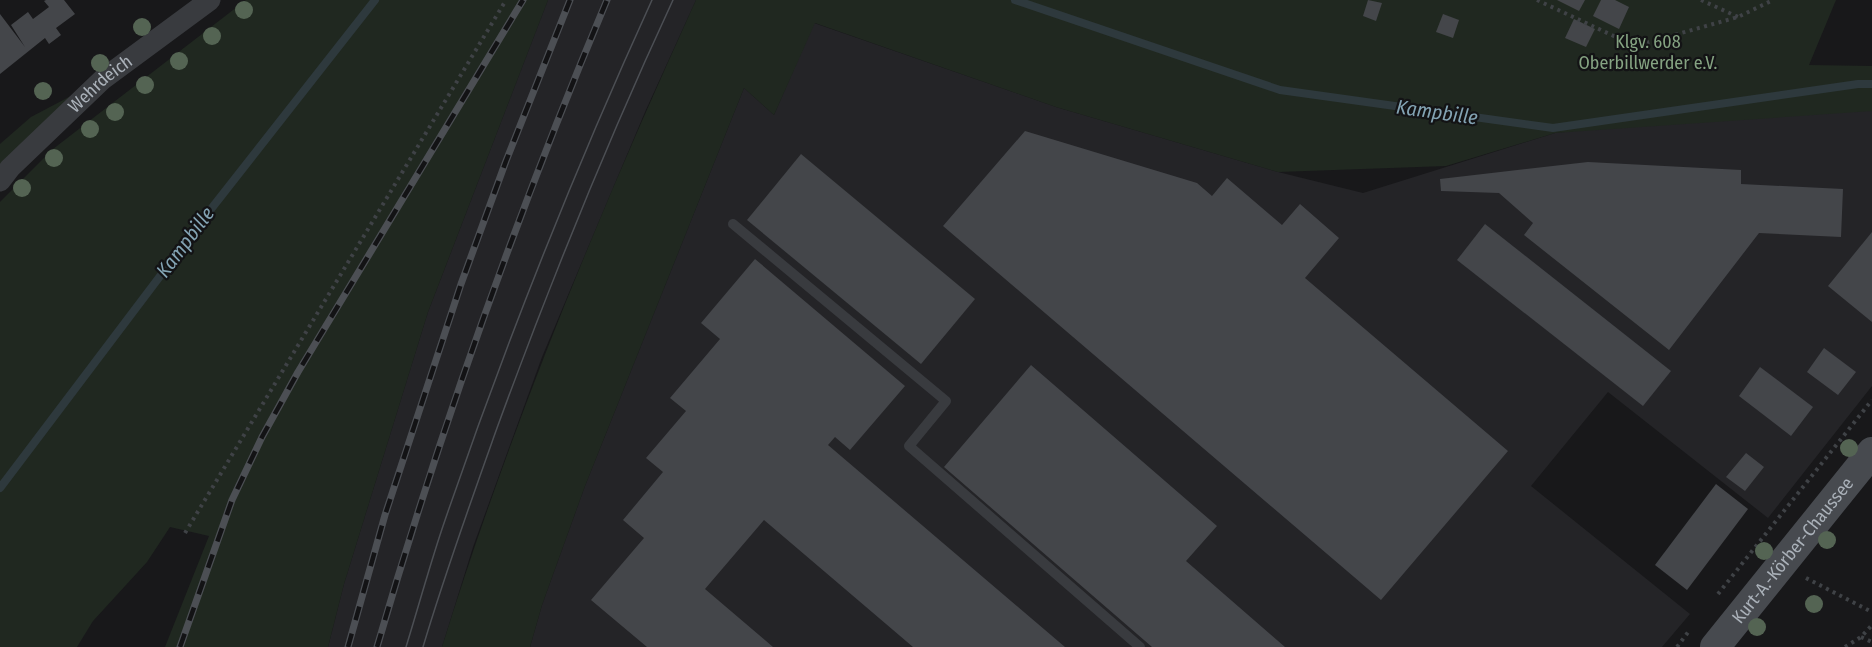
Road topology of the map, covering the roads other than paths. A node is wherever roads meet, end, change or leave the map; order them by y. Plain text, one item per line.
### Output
1 (210, 0) edge
2 (0, 181) edge
3 (733, 224) dead end
4 (1872, 452) edge
5 (1140, 647) edge
6 (1715, 647) edge

1 - 2 street, Wehrdeich
3 - 5 lane
4 - 6 main road, Kurt-A.-Körber-Chaussee

